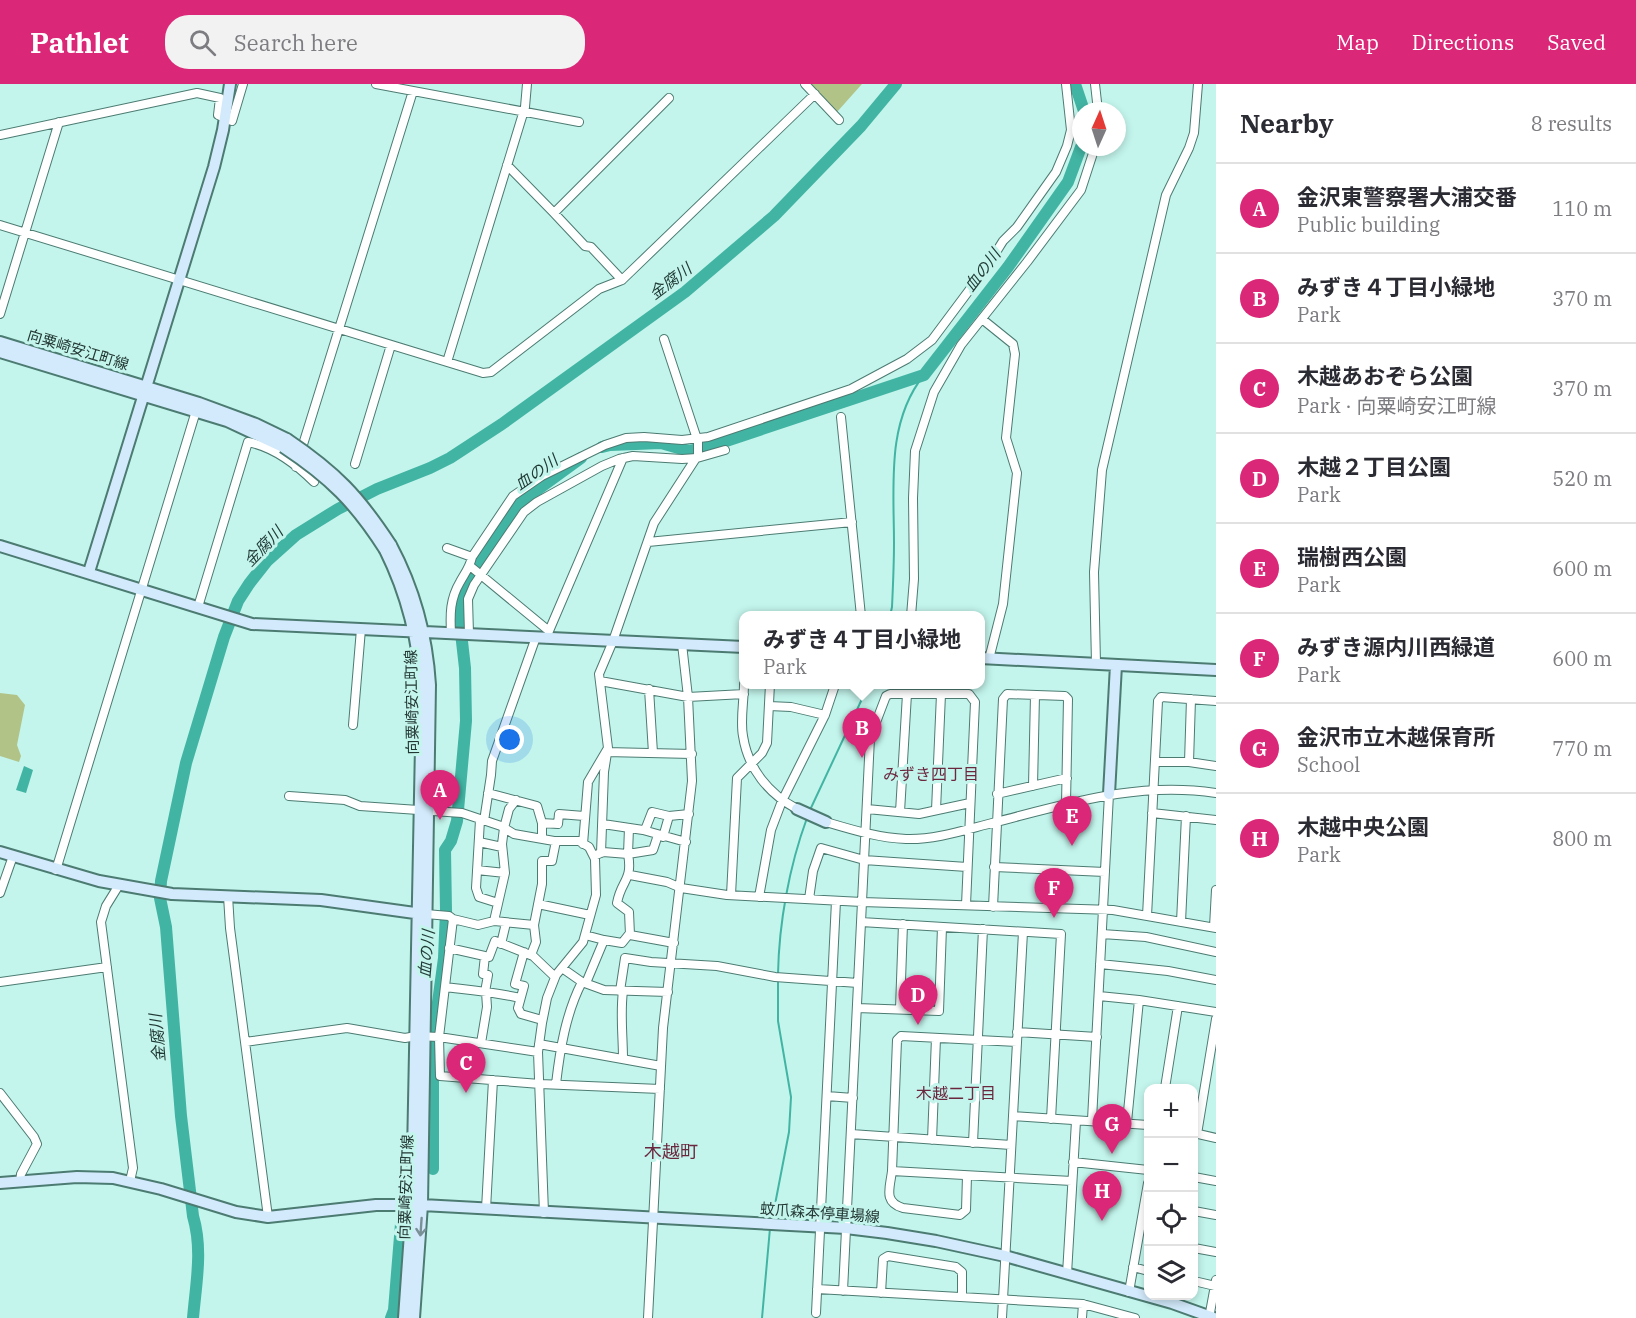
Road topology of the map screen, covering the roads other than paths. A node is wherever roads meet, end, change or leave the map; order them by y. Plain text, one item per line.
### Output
1 (230, 84) edge
2 (243, 84) edge
3 (376, 84) edge
4 (527, 84) edge
5 (805, 84) edge
6 (1066, 84) edge
7 (1095, 84) edge
8 (1198, 84) edge
9 (413, 91) junction
10 (815, 94) junction
11 (669, 98) dead end
12 (1097, 102) edge
13 (524, 112) junction
14 (225, 119) junction
15 (839, 120) dead end
16 (59, 123) junction
17 (579, 123) dead end
18 (0, 135) edge
19 (1092, 156) edge
20 (507, 165) junction
21 (554, 213) junction
22 (0, 225) edge
23 (25, 233) junction
24 (179, 280) junction
25 (622, 280) junction
26 (0, 314) edge
27 (982, 319) junction
28 (339, 329) junction
29 (664, 339) dead end
30 (0, 342) edge
31 (391, 345) junction
32 (0, 352) edge
33 (447, 362) junction
34 (145, 392) junction
35 (196, 411) junction
36 (841, 417) dead end
37 (697, 440) junction
38 (285, 443) junction
39 (725, 450) dead end
40 (697, 457) junction
41 (623, 458) junction
42 (355, 464) dead end
43 (296, 466) junction
44 (314, 482) dead end
45 (852, 522) junction
46 (648, 542) junction
47 (0, 546) edge
48 (447, 548) dead end
49 (472, 557) junction
50 (471, 566) junction
51 (89, 573) junction
52 (482, 574) junction
53 (142, 589) junction
54 (198, 607) junction
55 (861, 611) edge
56 (911, 611) edge
57 (361, 629) junction
58 (420, 633) junction
59 (452, 633) junction
60 (469, 634) junction
61 (544, 635) junction
62 (613, 641) junction
63 (682, 644) junction
64 (739, 647) edge
65 (985, 659) edge
66 (1096, 664) junction
67 (1116, 665) junction
68 (1216, 670) edge
69 (600, 681) junction
70 (649, 689) junction
71 (744, 689) edge
72 (770, 689) edge
73 (834, 689) edge
74 (744, 694) junction
75 (907, 694) junction
76 (941, 694) junction
77 (1035, 695) junction
78 (688, 697) junction
79 (1191, 699) junction
80 (1216, 701) edge
81 (769, 706) junction
82 (825, 715) junction
83 (353, 725) dead end
84 (607, 752) junction
85 (653, 753) junction
86 (692, 754) junction
87 (1155, 762) junction
88 (1189, 762) junction
89 (751, 763) junction
90 (1216, 766) edge
91 (1067, 778) junction
92 (1033, 786) junction
93 (1154, 789) junction
94 (488, 793) junction
95 (1216, 793) edge
96 (997, 794) junction
97 (1109, 794) junction
98 (290, 796) dead end
99 (516, 800) junction
100 (782, 801) junction
101 (970, 803) junction
102 (1066, 804) junction
103 (797, 809) joint
104 (867, 809) junction
105 (424, 810) junction
106 (936, 810) junction
107 (900, 812) junction
108 (1152, 813) junction
109 (689, 814) junction
110 (584, 816) junction
111 (669, 816) junction
112 (1186, 816) junction
113 (482, 820) junction
114 (1216, 820) edge
115 (826, 822) joint
116 (996, 822) junction
117 (542, 823) junction
118 (603, 824) junction
119 (504, 828) junction
120 (629, 828) junction
121 (969, 829) junction
122 (645, 830) junction
123 (866, 834) junction
124 (661, 836) junction
125 (542, 839) junction
126 (555, 841) junction
127 (478, 842) junction
128 (686, 842) junction
129 (583, 844) junction
130 (502, 847) junction
131 (0, 852) edge
132 (597, 854) junction
133 (628, 854) junction
134 (13, 856) junction
135 (864, 860) junction
136 (968, 867) junction
137 (994, 867) junction
138 (56, 870) junction
139 (477, 870) junction
140 (1105, 872) junction
141 (505, 873) junction
142 (630, 875) junction
143 (119, 885) junction
144 (681, 888) junction
145 (1216, 890) edge
146 (0, 893) edge
147 (731, 895) junction
148 (228, 896) junction
149 (759, 897) junction
150 (809, 899) junction
151 (836, 901) junction
152 (862, 902) junction
153 (498, 903) junction
154 (538, 904) junction
155 (966, 905) junction
156 (993, 907) junction
157 (1103, 910) junction
158 (422, 914) junction
159 (590, 915) junction
160 (1147, 916) junction
161 (448, 917) junction
162 (494, 921) junction
163 (861, 922) junction
164 (1181, 922) junction
165 (506, 923) junction
166 (903, 924) junction
167 (534, 925) junction
168 (942, 927) junction
169 (1215, 928) edge
170 (983, 929) junction
171 (1023, 932) junction
172 (630, 933) junction
173 (1102, 934) junction
174 (585, 935) junction
175 (604, 940) junction
176 (622, 943) junction
177 (674, 943) junction
178 (501, 944) junction
179 (449, 948) junction
180 (1216, 952) edge
181 (528, 954) junction
182 (485, 956) junction
183 (625, 958) junction
184 (672, 962) junction
185 (1100, 964) junction
186 (107, 967) junction
187 (562, 968) junction
188 (555, 977) junction
189 (1216, 980) edge
190 (0, 982) edge
191 (584, 982) junction
192 (831, 982) junction
193 (858, 983) junction
194 (445, 987) junction
195 (621, 991) junction
196 (486, 992) junction
197 (668, 992) junction
198 (1099, 996) junction
199 (520, 998) junction
200 (1139, 1000) junction
201 (1178, 1006) junction
202 (857, 1008) junction
203 (900, 1009) junction
204 (1216, 1012) edge
205 (1216, 1019) edge
206 (542, 1020) junction
207 (1017, 1032) junction
208 (1056, 1034) junction
209 (421, 1036) junction
210 (438, 1037) junction
211 (1097, 1037) junction
212 (936, 1038) junction
213 (977, 1040) junction
214 (245, 1042) junction
215 (1017, 1042) junction
216 (481, 1043) junction
217 (539, 1048) junction
218 (560, 1048) junction
219 (623, 1059) junction
220 (661, 1066) junction
221 (493, 1080) junction
222 (540, 1083) junction
223 (555, 1084) junction
224 (1166, 1084) edge
225 (660, 1089) junction
226 (0, 1093) edge
227 (826, 1096) junction
228 (853, 1098) junction
229 (1013, 1116) junction
230 (1198, 1118) edge
231 (1051, 1119) junction
232 (1092, 1120) junction
233 (1076, 1121) junction
234 (1127, 1122) junction
235 (1144, 1124) edge
236 (851, 1134) junction
237 (1198, 1135) edge
238 (893, 1138) junction
239 (1216, 1138) edge
240 (932, 1140) junction
241 (973, 1143) junction
242 (1011, 1145) junction
243 (1073, 1162) junction
244 (1144, 1169) edge
245 (892, 1171) junction
246 (967, 1176) junction
247 (1010, 1177) junction
248 (1198, 1178) edge
249 (130, 1181) junction
250 (1072, 1181) junction
251 (1216, 1181) edge
252 (20, 1182) junction
253 (0, 1183) edge
254 (417, 1205) junction
255 (486, 1209) junction
256 (1198, 1212) edge
257 (544, 1213) junction
258 (1144, 1215) edge
259 (1216, 1215) edge
260 (268, 1217) junction
261 (653, 1218) junction
262 (820, 1226) junction
263 (846, 1228) junction
264 (1139, 1236) junction
265 (1144, 1237) edge
266 (1198, 1249) edge
267 (1216, 1252) edge
268 (1005, 1256) junction
269 (1134, 1267) junction
270 (1144, 1270) edge
271 (1067, 1275) junction
272 (1198, 1281) edge
273 (1216, 1283) edge
274 (817, 1289) junction
275 (843, 1291) junction
276 (1128, 1292) junction
277 (881, 1293) junction
278 (962, 1297) junction
279 (1003, 1299) junction
280 (1083, 1304) junction
281 (816, 1313) dead end
282 (404, 1318) edge
283 (414, 1318) edge
284 (648, 1318) edge
285 (1002, 1318) edge
286 (1082, 1318) edge
287 (1135, 1318) edge
288 (1211, 1318) edge

1 - 14 street
2 - 14 street
3 - 9 street
4 - 13 street
5 - 10 street
6 - 37 street
7 - 12 street
8 - 66 street
9 - 13 street
9 - 28 street
10 - 15 street
10 - 25 street
11 - 21 street
13 - 17 street
13 - 20 street
14 - 16 street
14 - 24 street
16 - 18 street
16 - 23 street
19 - 27 street
20 - 21 street
20 - 33 street
21 - 25 street
22 - 23 street
23 - 24 street
23 - 26 street
24 - 28 street
24 - 34 street
25 - 33 street
27 - 56 street
27 - 65 street
28 - 31 street
28 - 43 street
29 - 37 street
30 - 34 street, 向粟崎安江町線
31 - 33 street
31 - 42 street
32 - 34 street, 向粟崎安江町線
34 - 35 street, 向粟崎安江町線
34 - 38 street, 向粟崎安江町線
34 - 51 street
35 - 38 street, 向粟崎安江町線
35 - 53 street
36 - 45 street
37 - 40 street
37 - 49 street
38 - 58 street, 向粟崎安江町線, bridge
39 - 40 street
40 - 41 street
40 - 46 street
41 - 52 street
41 - 61 street
43 - 44 street
43 - 54 street
45 - 46 street
45 - 55 street
46 - 62 street
47 - 51 street
48 - 49 street
49 - 50 street
50 - 52 street
50 - 59 street
51 - 53 street
52 - 60 street
52 - 61 street
53 - 54 street
53 - 138 street
54 - 57 street
57 - 58 street
57 - 83 street
58 - 59 street
58 - 105 street, 向粟崎安江町線
59 - 60 street
60 - 61 street
61 - 62 street
61 - 94 street
62 - 63 street
62 - 69 street
63 - 64 street
63 - 78 street
65 - 66 street
66 - 67 street
67 - 68 street
67 - 97 street
69 - 70 street
69 - 84 street
70 - 78 street
70 - 85 street
71 - 74 street
72 - 81 street
73 - 82 street
74 - 78 street
74 - 89 street
75 - 76 street
75 - 104 street
75 - 107 street
76 - 101 street
76 - 106 street
77 - 91 street
77 - 92 street
77 - 96 street
78 - 86 street
79 - 80 street
79 - 87 street
79 - 88 street
81 - 82 street
81 - 89 street
82 - 100 street
84 - 85 street
84 - 110 street
84 - 118 street
85 - 86 street
86 - 109 street
87 - 88 street
87 - 93 street
88 - 90 street
89 - 100 street
89 - 147 street
91 - 92 street
91 - 102 street
92 - 96 street
93 - 95 street
93 - 97 street
93 - 108 street
94 - 99 street
94 - 113 street
96 - 116 street
97 - 102 street
97 - 140 street
98 - 105 street
99 - 117 street
99 - 119 street
100 - 103 street
100 - 149 street
101 - 106 street
101 - 121 street
102 - 116 street
103 - 115 street
104 - 107 street
104 - 123 street
105 - 113 street
105 - 158 street, 向粟崎安江町線
106 - 107 street
108 - 112 street
108 - 160 street
109 - 111 street
109 - 128 street
110 - 117 street
110 - 129 street
111 - 122 street
111 - 124 street
112 - 114 street
112 - 164 street
113 - 119 street
113 - 127 street
115 - 123 street
116 - 121 street
116 - 137 street
117 - 125 street
118 - 120 street
118 - 132 street
119 - 125 street
119 - 130 street
120 - 122 street
120 - 133 street
121 - 123 street
121 - 136 street
122 - 124 street
123 - 135 street
124 - 128 street
124 - 133 street
125 - 126 street
126 - 129 street
126 - 154 street
127 - 130 street
127 - 139 street
128 - 144 street
129 - 132 street
130 - 141 street
131 - 134 street
132 - 133 street
132 - 159 street
133 - 142 street
134 - 138 street
134 - 146 street
135 - 136 street
135 - 150 street
135 - 152 street
136 - 155 street
137 - 140 street
137 - 156 street
138 - 143 street
139 - 141 street
139 - 153 street
140 - 157 street
141 - 153 street
142 - 144 street
142 - 172 street
143 - 148 street
143 - 186 street
144 - 147 street
144 - 177 street
145 - 169 street
147 - 149 street
148 - 158 street
148 - 214 street
149 - 150 street
150 - 151 street
151 - 152 street
151 - 192 street
152 - 155 street
152 - 163 street
153 - 162 street
154 - 159 street
154 - 167 street
155 - 156 street
156 - 157 street
157 - 160 street
157 - 173 street
158 - 161 street
158 - 209 street, 向粟崎安江町線
159 - 174 street
160 - 164 street
161 - 162 street
161 - 179 street
162 - 165 street
163 - 166 street
163 - 193 street
164 - 169 street
165 - 167 street
165 - 178 street
166 - 168 street
166 - 203 street
167 - 181 street
168 - 170 street
168 - 203 street
170 - 171 street
170 - 213 street
171 - 207 street
171 - 208 street
172 - 176 street
172 - 177 street
173 - 180 street
173 - 185 street
174 - 175 street
174 - 187 street
175 - 176 street
175 - 191 street
176 - 183 street
177 - 184 street
178 - 181 street
178 - 182 street
179 - 182 street
179 - 194 street
181 - 188 street
181 - 199 street
182 - 196 street
183 - 184 street
183 - 195 street
184 - 192 street
184 - 197 street
185 - 189 street
185 - 198 street
186 - 190 street
186 - 249 street
187 - 188 street
187 - 191 street
188 - 206 street
191 - 195 street
191 - 218 street
192 - 193 street
192 - 227 street
193 - 202 street
194 - 196 street
194 - 210 street
195 - 197 street
195 - 219 street
196 - 199 street
196 - 216 street
197 - 220 street
198 - 200 street
198 - 211 street
199 - 206 street
200 - 201 street
200 - 234 street
201 - 204 street
201 - 224 street
202 - 203 street
202 - 228 street
205 - 230 street
206 - 217 street
207 - 208 street
207 - 215 street
208 - 211 street
208 - 231 street
209 - 210 street
209 - 214 street
209 - 254 street, 向粟崎安江町線
210 - 216 street
210 - 221 street
211 - 232 street
212 - 213 street
212 - 238 street
212 - 240 street
213 - 215 street
213 - 241 street
214 - 260 street
215 - 229 street
216 - 217 street
217 - 218 street
217 - 222 street
218 - 219 street
218 - 223 street
219 - 220 street
220 - 225 street
221 - 222 street
221 - 255 street
222 - 223 street
222 - 257 street
223 - 225 street
225 - 261 street
226 - 252 street
227 - 228 street
227 - 262 street
228 - 236 street
229 - 231 street
229 - 242 street
231 - 233 street
232 - 233 street
232 - 234 street
233 - 243 street
234 - 235 street
236 - 238 street
236 - 263 street
237 - 239 street
238 - 240 street
238 - 245 street
240 - 241 street
241 - 242 street
242 - 247 street
243 - 244 street
243 - 250 street
245 - 246 street
245 - 246 street
246 - 247 street
247 - 250 street
247 - 268 street
248 - 251 street
249 - 252 street, 蚊爪森本停車場線
249 - 260 street, 蚊爪森本停車場線
250 - 271 street
252 - 253 street, 蚊爪森本停車場線
254 - 255 street, 蚊爪森本停車場線
254 - 260 street, 蚊爪森本停車場線
254 - 282 street, 向粟崎安江町線
254 -> 283 street, 向粟崎安江町線
255 - 257 street, 蚊爪森本停車場線
256 - 259 street
257 - 261 street, 蚊爪森本停車場線
258 - 264 street
261 - 262 street, 蚊爪森本停車場線
261 - 284 street
262 - 263 street, 蚊爪森本停車場線
262 - 274 street
263 - 268 street, 蚊爪森本停車場線
263 - 275 street
264 - 265 street
264 - 269 street
266 - 267 street
268 - 271 street, 蚊爪森本停車場線
268 - 279 street
269 - 270 street
269 - 276 street
271 - 276 street, 蚊爪森本停車場線
272 - 273 street
273 - 288 street
274 - 275 street
274 - 281 street
275 - 277 street
276 - 288 street, 蚊爪森本停車場線
277 - 278 street
277 - 278 street
278 - 279 street
279 - 280 street
279 - 285 street
280 - 286 street
280 - 287 street

